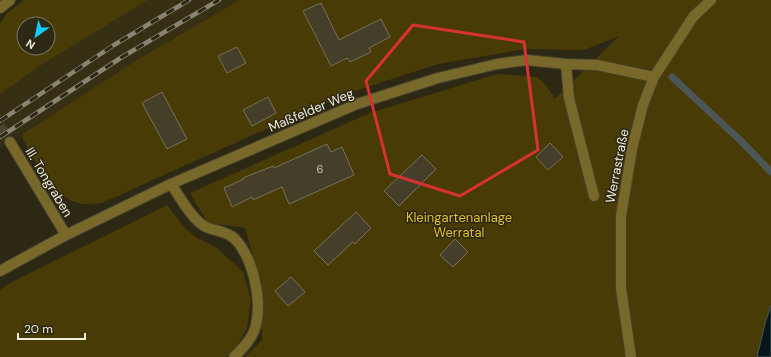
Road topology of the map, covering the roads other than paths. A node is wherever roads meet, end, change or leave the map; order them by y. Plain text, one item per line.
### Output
1 (10, 0) edge
2 (711, 0) edge
3 (0, 8) edge
4 (566, 64) junction
5 (654, 77) junction
6 (10, 142) tunnel mouth
7 (171, 184) junction
8 (594, 196) dead end
9 (66, 235) junction
10 (0, 271) edge
11 (234, 357) edge
12 (631, 357) edge

1 - 3 street
2 - 5 street, Werrastraße
4 - 5 street, Maßfelder Weg
4 - 7 street, Maßfelder Weg
4 - 8 street
5 - 12 street, Werrastraße
6 - 9 street, III. Tongraben
7 - 9 street, Maßfelder Weg
7 - 11 street
9 - 10 street, Maßfelder Weg

